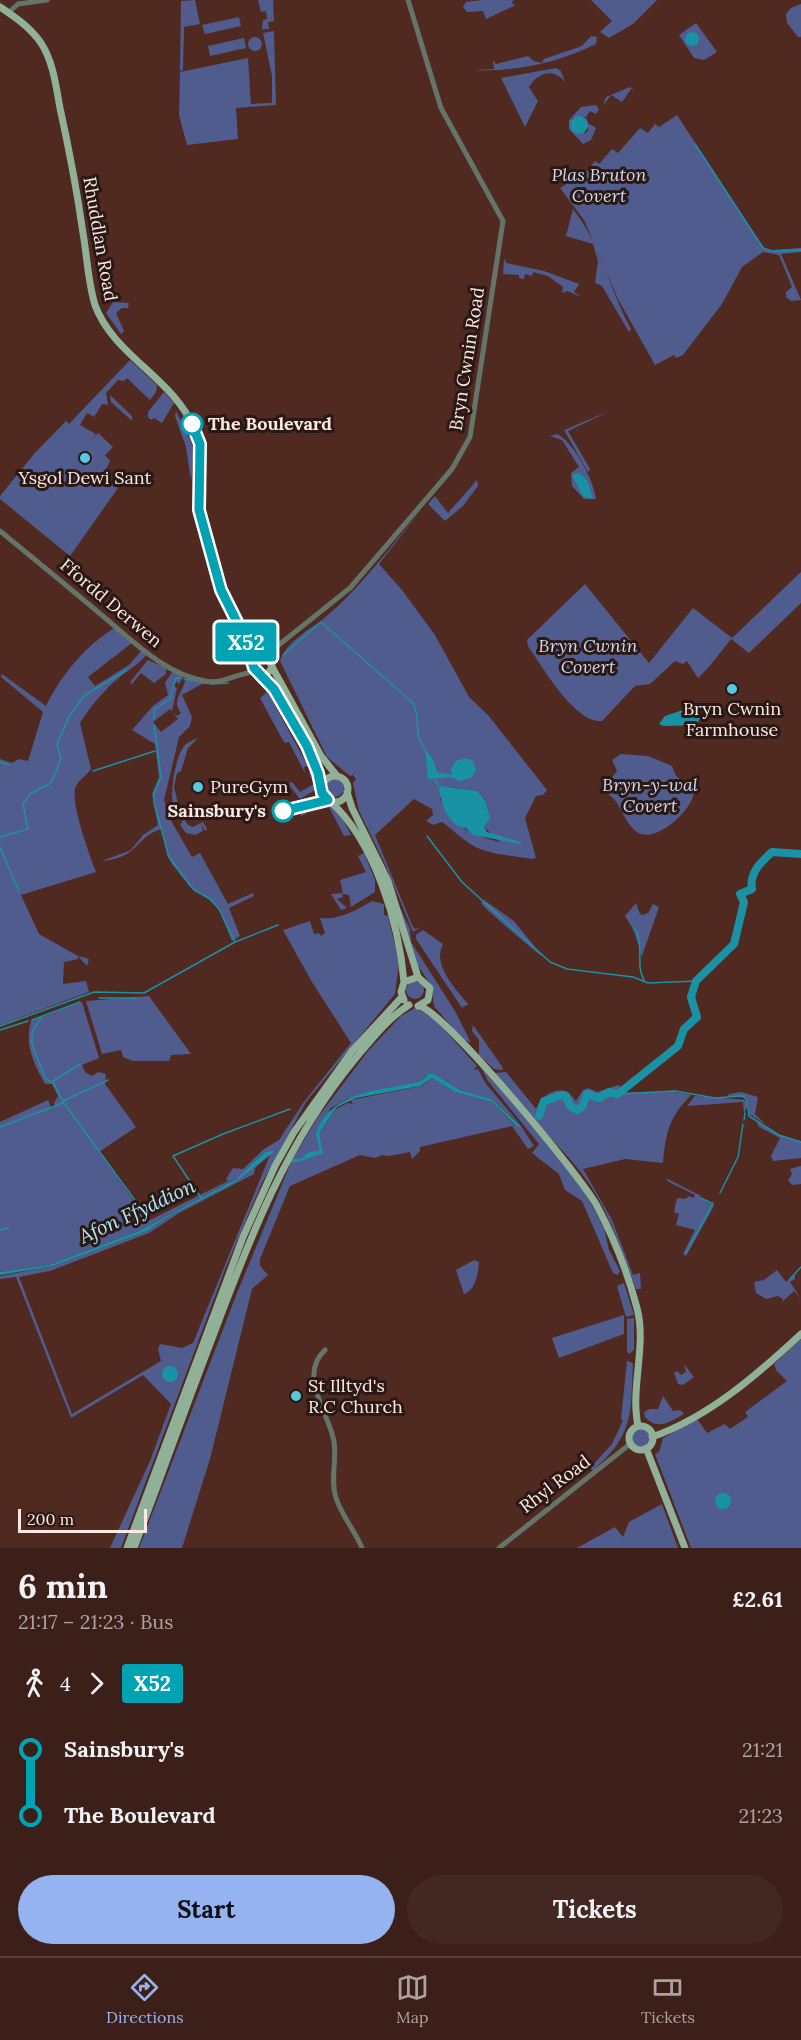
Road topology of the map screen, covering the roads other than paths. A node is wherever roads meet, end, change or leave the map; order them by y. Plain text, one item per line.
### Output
1 (47, 0) edge
2 (408, 0) edge
3 (0, 7) edge
4 (8, 13) junction
5 (0, 531) edge
6 (243, 634) junction
7 (278, 646) junction
8 (264, 656) junction
9 (254, 663) junction
10 (271, 664) junction
11 (259, 672) junction
12 (246, 673) junction
13 (337, 776) junction
14 (322, 787) junction
15 (347, 792) junction
16 (330, 801) junction
17 (418, 977) junction
18 (404, 982) junction
19 (402, 997) junction
20 (428, 1000) junction
21 (409, 1005) junction
22 (419, 1006) junction
23 (438, 1017) junction
24 (801, 1334) edge
25 (325, 1350) dead end
26 (638, 1426) junction
27 (652, 1437) junction
28 (630, 1444) junction
29 (646, 1448) junction
30 (126, 1548) edge
31 (134, 1548) edge
32 (362, 1548) edge
33 (500, 1548) edge
34 (685, 1548) edge

1 - 4 street
2 - 7 street, Bryn Cwnin Road
3 - 4 main road, Rhuddlan Road
4 - 6 main road, Rhuddlan Road
5 - 12 street, Ffordd Derwen
6 - 8 main road
6 - 9 main road
7 - 8 street, Bryn Cwnin Road
7 - 10 street
8 - 9 main road
8 - 10 main road
9 - 11 main road
9 - 12 street
10 - 11 main road
10 - 13 main road
11 - 12 street, Ffordd Derwen
11 - 14 main road
13 - 14 main road
13 - 15 main road
14 - 16 main road
15 - 16 main road
15 - 17 main road
16 - 18 main road
17 - 18 main road
17 - 20 main road
18 - 19 main road
19 - 21 main road
19 - 30 main road
20 - 22 main road
20 - 23 main road
21 - 22 main road
21 - 31 main road
22 - 23 main road
23 - 26 main road
24 - 27 main road
25 - 32 street
26 - 27 main road
26 - 28 main road
27 - 29 main road
28 - 29 main road
28 - 33 street, Rhyl Road
29 - 34 main road

